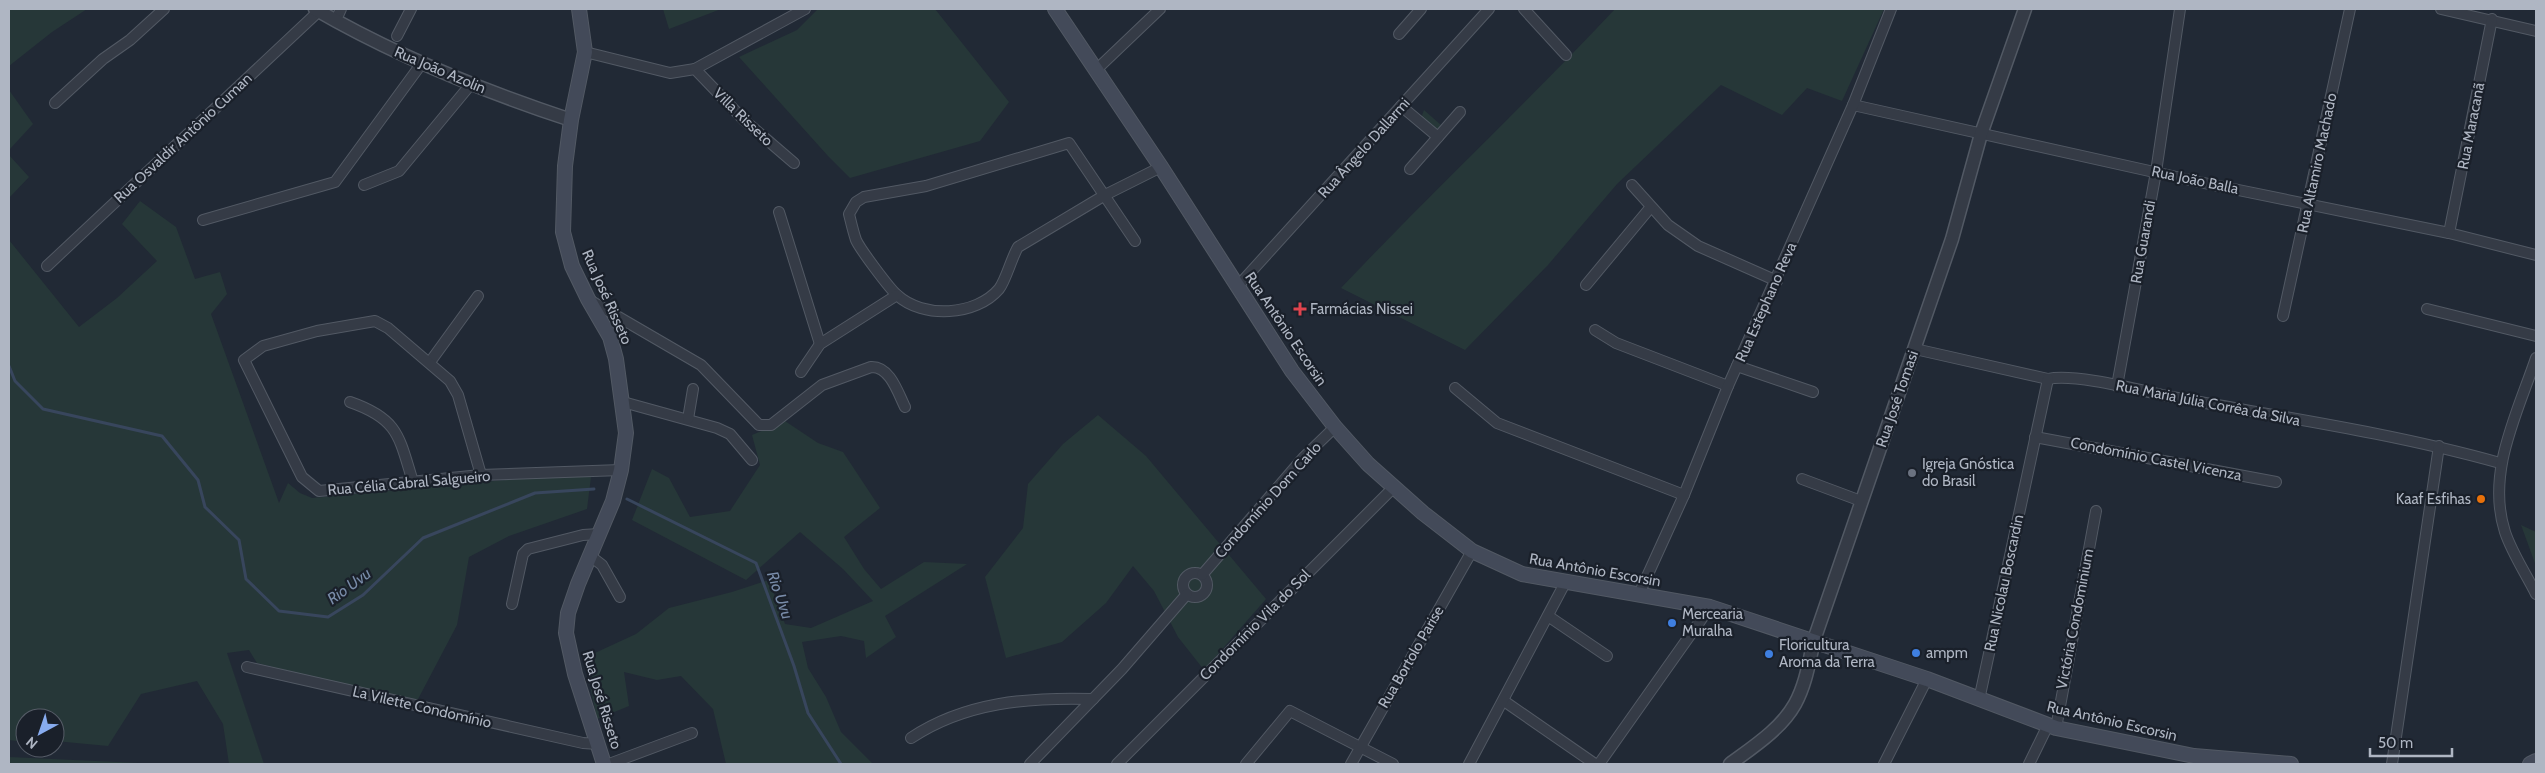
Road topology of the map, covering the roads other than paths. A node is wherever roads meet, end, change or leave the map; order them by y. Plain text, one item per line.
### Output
1 (164, 9) edge
2 (411, 9) edge
3 (579, 9) edge
4 (805, 9) edge
5 (1055, 9) edge
6 (1160, 9) edge
7 (1421, 9) edge
8 (1489, 9) edge
9 (1524, 9) edge
10 (1891, 9) edge
11 (2025, 9) edge
12 (2180, 9) edge
13 (2350, 9) edge
14 (2441, 9) edge
15 (317, 10) edge
16 (338, 14) edge
17 (2492, 19) junction
18 (2536, 31) edge
19 (1399, 34) dead end
20 (397, 36) dead end
21 (584, 52) junction
22 (1566, 55) dead end
23 (422, 63) junction
24 (694, 69) junction
25 (1096, 70) junction
26 (471, 84) junction
27 (56, 103) dead end
28 (1854, 104) junction
29 (1401, 106) junction
30 (1460, 112) dead end
31 (571, 120) junction
32 (1981, 134) junction
33 (1438, 137) junction
34 (794, 164) dead end
35 (1161, 167) junction
36 (1410, 169) dead end
37 (2156, 172) junction
38 (364, 185) dead end
39 (1632, 185) dead end
40 (1105, 195) junction
41 (2308, 203) junction
42 (1650, 208) junction
43 (779, 212) dead end
44 (203, 220) dead end
45 (2449, 233) junction
46 (1135, 241) dead end
47 (2536, 256) edge
48 (47, 266) dead end
49 (1777, 280) junction
50 (1586, 285) dead end
51 (1238, 286) junction
52 (897, 295) junction
53 (478, 296) dead end
54 (588, 299) junction
55 (2427, 309) dead end
56 (2283, 316) dead end
57 (1595, 330) dead end
58 (2536, 336) edge
59 (820, 344) junction
60 (1915, 349) junction
61 (2536, 358) edge
62 (430, 362) junction
63 (1737, 366) junction
64 (801, 372) dead end
65 (2048, 378) junction
66 (1728, 386) junction
67 (2117, 386) junction
68 (1455, 388) dead end
69 (693, 389) dead end
70 (1813, 392) dead end
71 (350, 402) dead end
72 (623, 402) junction
73 (905, 408) dead end
74 (688, 420) junction
75 (1335, 427) junction
76 (2035, 438) junction
77 (2439, 446) junction
78 (752, 460) dead end
79 (2500, 463) junction
80 (621, 470) junction
81 (481, 475) junction
82 (1802, 478) dead end
83 (413, 482) junction
84 (2276, 482) dead end
85 (1394, 487) junction
86 (1684, 496) junction
87 (1861, 501) junction
88 (2096, 511) dead end
89 (599, 534) junction
90 (1472, 550) junction
91 (589, 555) junction
92 (1202, 574) junction
93 (1565, 583) junction
94 (1187, 594) junction
95 (1640, 594) junction
96 (2536, 594) edge
97 (620, 597) dead end
98 (512, 604) dead end
99 (1710, 607) junction
100 (1548, 616) junction
101 (1814, 640) junction
102 (1606, 656) dead end
103 (247, 668) dead end
104 (1927, 679) junction
105 (1093, 699) junction
106 (1979, 700) junction
107 (1504, 701) junction
108 (2052, 726) junction
109 (692, 733) dead end
110 (911, 738) dead end
111 (598, 744) junction
112 (1360, 746) junction
113 (2536, 762) edge
114 (604, 764) edge
115 (609, 764) edge
116 (1030, 764) edge
117 (1117, 764) edge
118 (1246, 764) edge
119 (1351, 764) edge
120 (1393, 764) edge
121 (1469, 764) edge
122 (1595, 764) edge
123 (1599, 764) edge
124 (1730, 764) edge
125 (1884, 764) edge
126 (2029, 764) edge
127 (2291, 764) edge
128 (2392, 764) edge
129 (2530, 764) edge

1 - 27 street
2 - 20 street
3 - 21 main road, Rua José Risseto
4 - 24 street
5 - 25 main road, Rua Antônio Escorsin
6 - 25 street
7 - 19 street
8 - 29 street, Rua Ângelo Dallarmi
9 - 22 street
10 - 28 street, Rua Estephano Reva
11 - 32 street, Rua José Tomasi
12 - 37 street, Rua Guarandi
13 - 41 street, Rua Altamiro Machado
14 - 17 street
15 - 16 street, Rua João Azolin
15 - 48 street, Rua Osvaldir Antônio Cuman
16 - 23 street, Rua João Azolin
17 - 18 street
17 - 45 street, Rua Maracanã
21 - 24 street
21 - 31 main road, Rua José Risseto
23 - 26 street, Rua João Azolin
23 - 44 street
24 - 34 street, Villa Risseto
25 - 35 main road, Rua Antônio Escorsin
26 - 31 street, Rua João Azolin
26 - 38 street
28 - 32 street, Rua João Balla
28 - 49 street, Rua Estephano Reva
29 - 33 street
29 - 51 street, Rua Ângelo Dallarmi
30 - 33 street
31 - 54 main road, Rua José Risseto
32 - 37 street, Rua João Balla
32 - 60 street, Rua José Tomasi
33 - 36 street
35 - 40 street
35 - 51 main road, Rua Antônio Escorsin
37 - 41 street, Rua João Balla
37 - 67 street, Rua Guarandi
39 - 42 street
40 - 46 street
40 - 52 street
40 - 52 street
41 - 45 street, Rua João Balla
41 - 56 street, Rua Altamiro Machado
42 - 49 street
42 - 50 street
43 - 59 street
45 - 47 street, Rua João Balla
49 - 63 street, Rua Estephano Reva
51 - 75 main road, Rua Antônio Escorsin
52 - 59 street
53 - 62 street
54 - 72 main road, Rua José Risseto
54 - 73 street
55 - 58 street
57 - 66 street
59 - 64 street
60 - 65 street, Rua Maria Júlia Corrêa da Silva
60 - 87 street, Rua José Tomasi
61 - 79 street
62 - 81 street
62 - 83 street, Rua Célia Cabral Salgueiro
63 - 66 street, Rua Estephano Reva
63 - 70 street
65 - 67 street, Rua Maria Júlia Corrêa da Silva
65 - 76 street, Rua Nicolau Boscardin
66 - 86 street, Rua Estephano Reva
67 - 77 street, Rua Maria Júlia Corrêa da Silva
68 - 86 street
69 - 74 street
71 - 83 street
72 - 74 street
72 - 80 main road, Rua José Risseto
74 - 78 street
75 - 85 main road, Rua Antônio Escorsin
75 - 92 street, Condomínio Dom Carlo
76 - 84 street, Condomínio Castel Vicenza
76 - 106 street, Rua Nicolau Boscardin
77 - 79 street, Rua Maria Júlia Corrêa da Silva
77 - 128 street
79 - 96 street
80 - 81 street, Rua Célia Cabral Salgueiro
80 - 89 main road, Rua José Risseto
81 - 83 street, Rua Célia Cabral Salgueiro
82 - 87 street
85 - 90 main road, Rua Antônio Escorsin
85 - 117 street, Condomínio Vila do Sol
86 - 95 street, Rua Estephano Reva
87 - 101 street, Rua José Tomasi
88 - 108 street, Victória Condominium
89 - 91 main road, Rua José Risseto
89 - 98 street
90 - 93 main road, Rua Antônio Escorsin
90 - 112 street, Rua Bortolo Parise
91 - 97 street
91 - 111 main road, Rua José Risseto
92 - 94 street, Condomínio Dom Carlo
92 - 94 street
93 - 95 main road, Rua Antônio Escorsin
93 - 100 street
94 - 105 street
95 - 99 main road, Rua Antônio Escorsin
99 - 101 main road, Rua Antônio Escorsin
99 - 123 street
100 - 102 street
100 - 107 street
101 - 104 main road, Rua Antônio Escorsin
101 - 124 street, Rua José Tomasi
103 - 111 street, La Vilette Condomínio
104 - 106 main road, Rua Antônio Escorsin
104 - 125 street
105 - 110 street
105 - 116 street
106 - 108 main road, Rua Antônio Escorsin
107 - 121 street
107 - 122 street
108 - 126 street, Victória Condominium
108 - 127 main road, Rua Antônio Escorsin
109 - 115 street
111 - 114 main road, Rua José Risseto
112 - 118 street
112 - 119 street, Rua Bortolo Parise
112 - 120 street
113 - 129 main road

